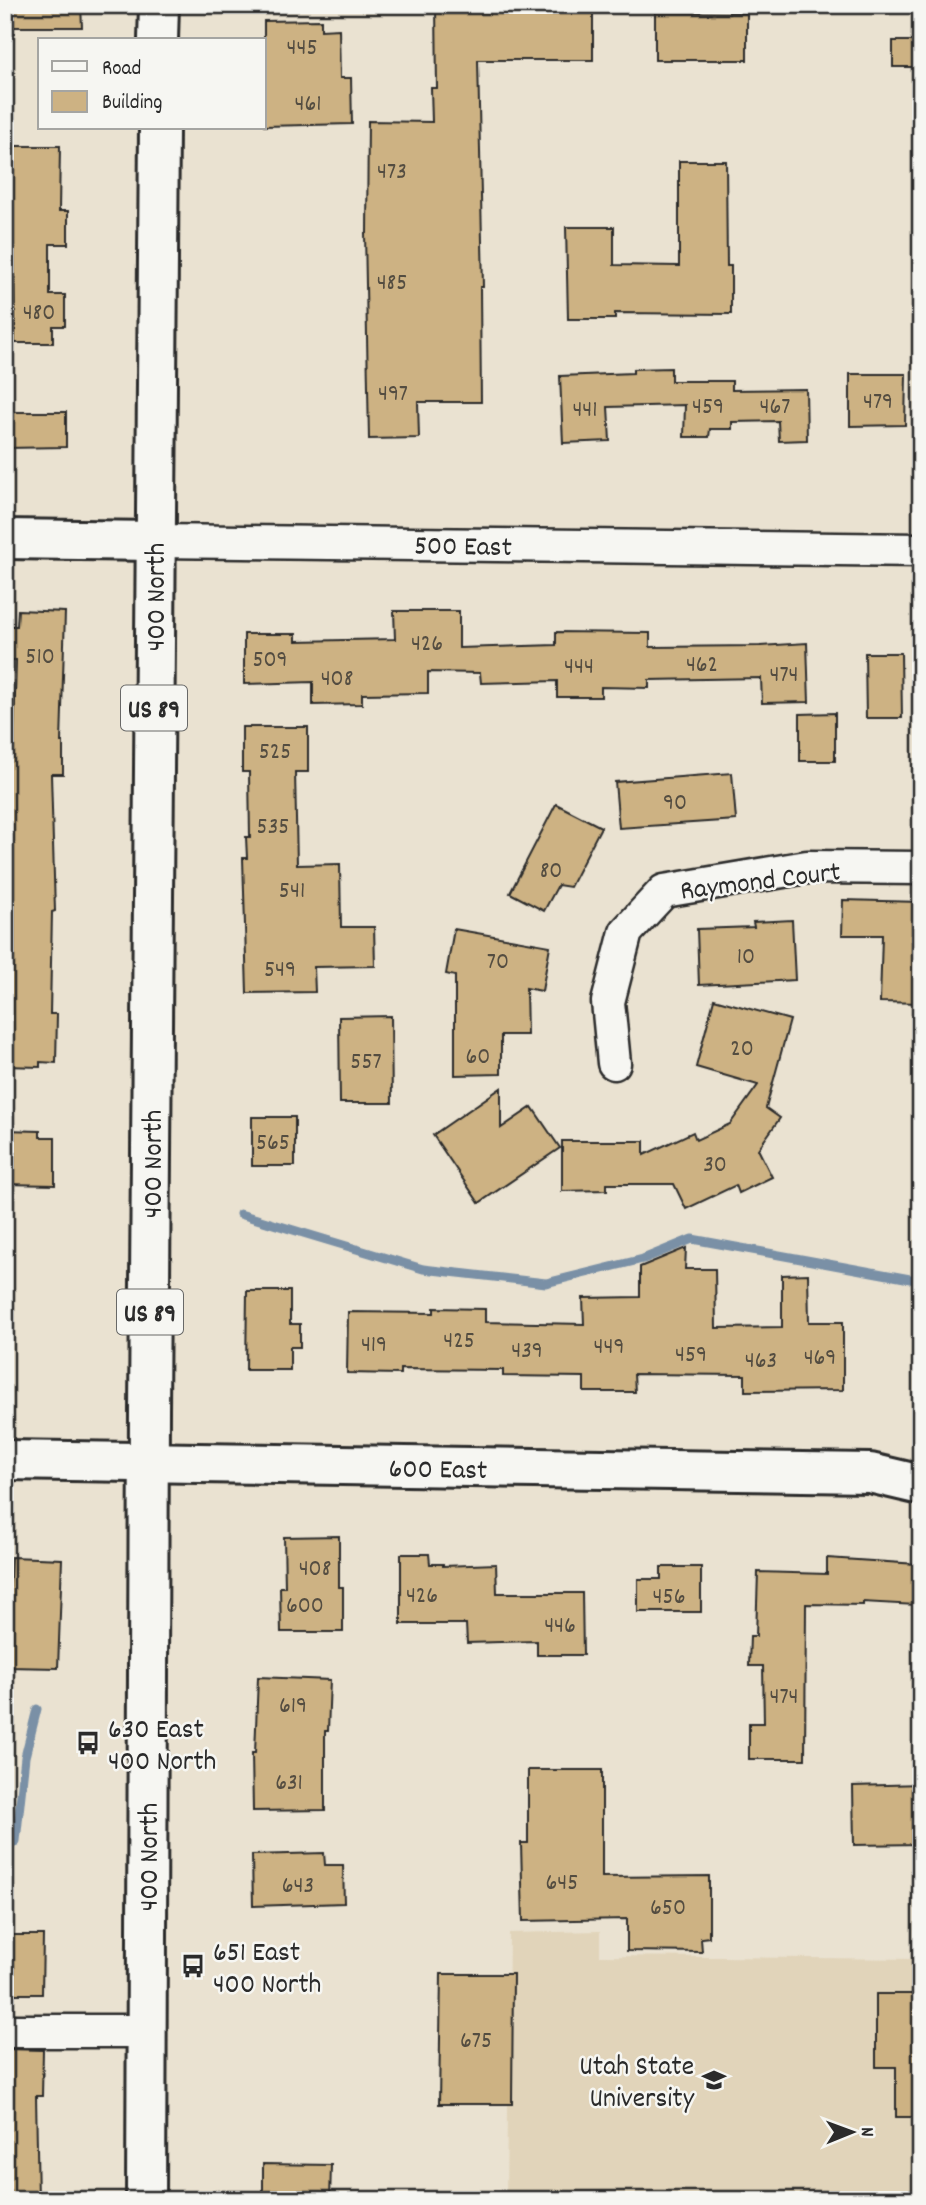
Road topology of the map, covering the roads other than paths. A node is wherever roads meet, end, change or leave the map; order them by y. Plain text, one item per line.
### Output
1 (159, 5) edge
2 (158, 38) edge
3 (159, 130) edge
4 (5, 539) edge
5 (155, 541) junction
6 (921, 550) edge
7 (921, 868) edge
8 (614, 1063) dead end
9 (5, 1460) edge
10 (921, 1460) edge
11 (149, 1463) junction
12 (870, 1473) junction
13 (921, 1485) edge
14 (5, 2031) edge
15 (146, 2031) junction
16 (146, 2200) edge

1 - 2 main road
3 - 5 main road, 400 North / US 89
4 - 5 main road, 500 East
5 - 6 street, 500 East
5 - 11 main road, 400 North / US 89
7 - 8 street, Raymond Court
9 - 11 main road, 600 East
10 - 12 main road, 600 East
11 - 12 main road, 600 East
11 - 15 main road, 400 North / US 89
12 - 13 main road, 600 East
14 - 15 street
15 - 16 main road, 400 North / US 89

